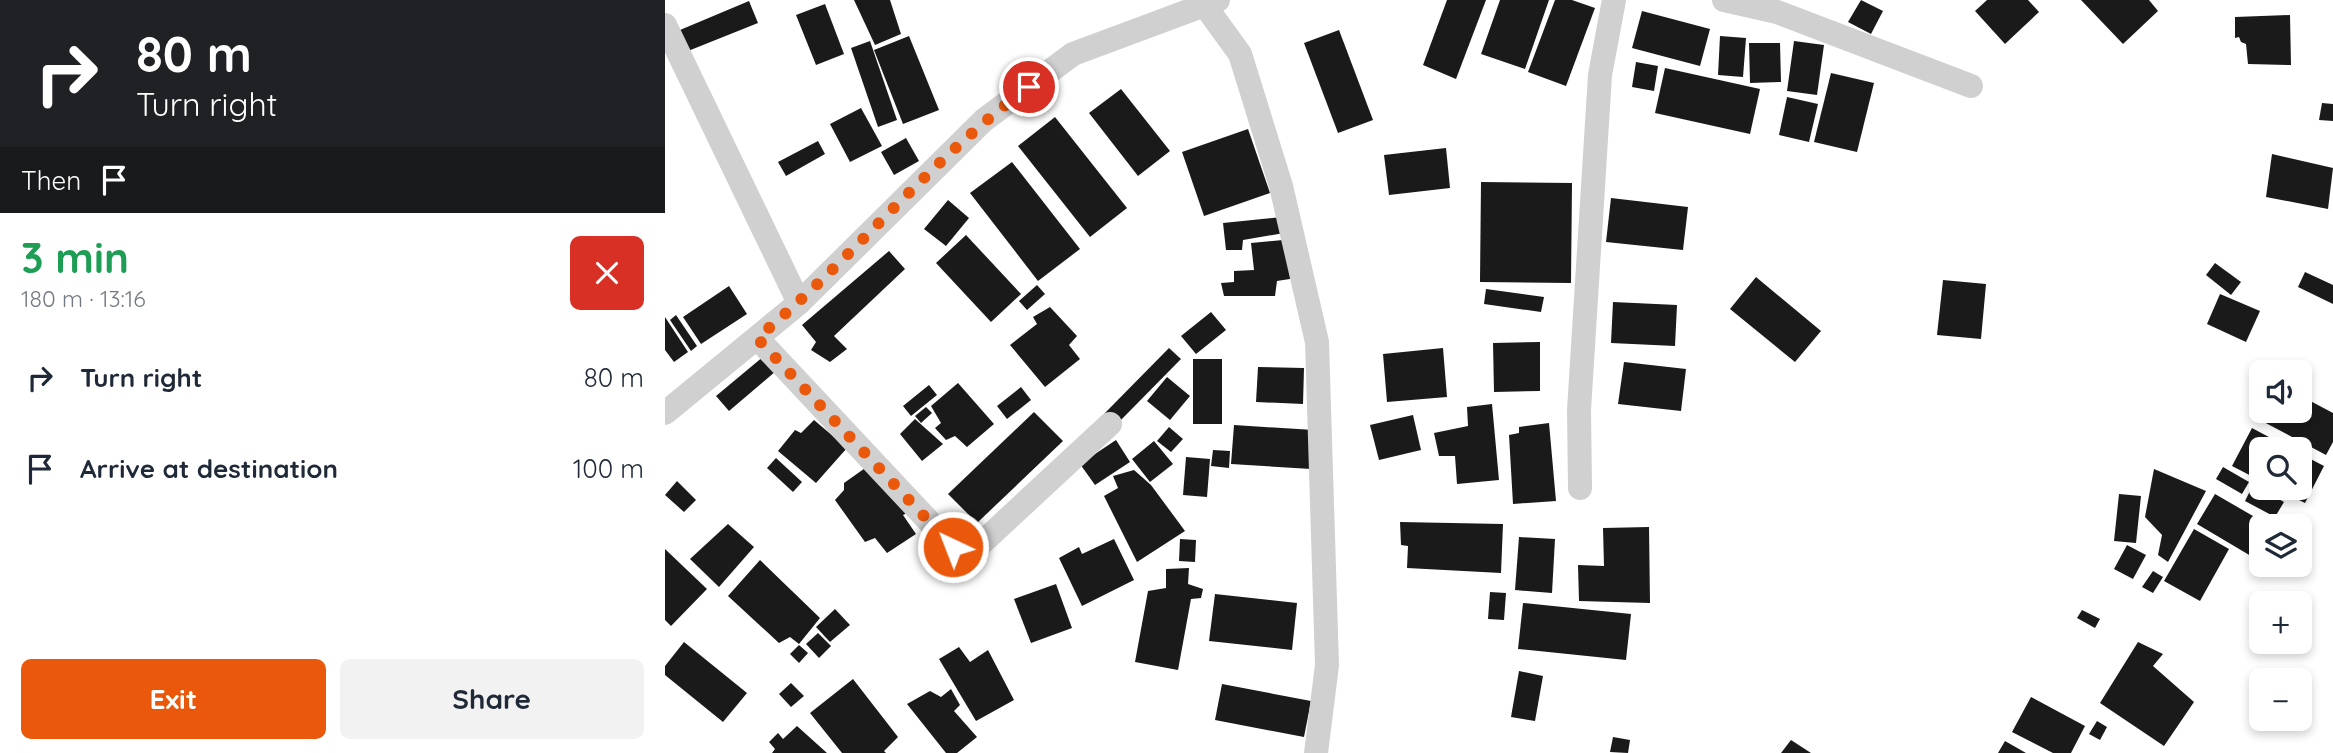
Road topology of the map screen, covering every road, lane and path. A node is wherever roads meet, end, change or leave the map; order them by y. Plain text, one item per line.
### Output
1 (1614, 0) edge
2 (1724, 0) edge
3 (1210, 2) edge
4 (665, 25) edge
5 (1971, 86) dead end
6 (799, 303) junction
7 (757, 338) junction
8 (665, 414) edge
9 (1110, 424) dead end
10 (1580, 488) dead end
11 (1316, 753) edge

1 - 10 street
2 - 5 street
3 - 6 street
3 - 11 street
4 - 6 street
6 - 7 street
7 - 8 street
7 - 9 street

